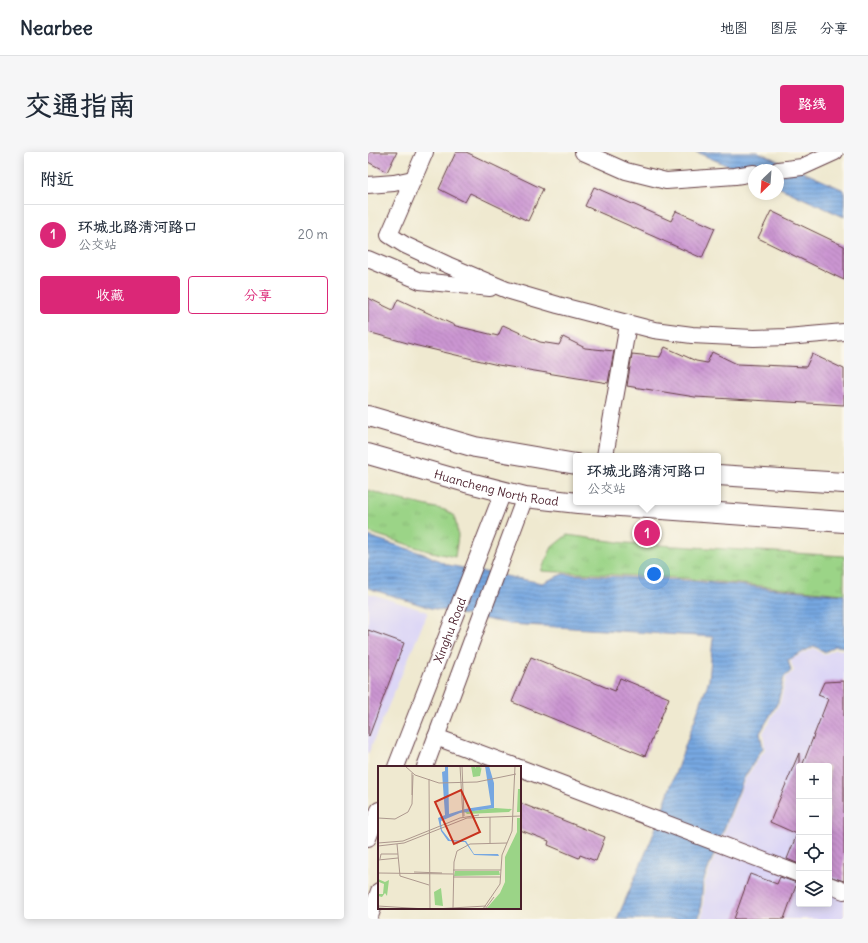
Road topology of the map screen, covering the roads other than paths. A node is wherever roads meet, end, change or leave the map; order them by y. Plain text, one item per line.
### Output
1 (425, 152) edge
2 (583, 152) edge
3 (835, 152) edge
4 (784, 169) edge
5 (748, 175) edge
6 (413, 179) junction
7 (368, 185) edge
8 (368, 259) edge
9 (507, 290) junction
10 (628, 324) junction
11 (844, 332) edge
12 (368, 416) edge
13 (606, 453) edge
14 (368, 454) edge
15 (573, 464) edge
16 (721, 475) edge
17 (844, 482) edge
18 (503, 492) junction
19 (525, 497) junction
20 (573, 502) edge
21 (606, 505) edge
22 (844, 522) edge
23 (436, 737) junction
24 (396, 766) edge
25 (425, 766) edge
26 (514, 766) edge
27 (521, 768) edge
28 (378, 813) edge
29 (368, 838) edge
30 (796, 873) edge
31 (832, 886) edge
32 (844, 891) edge
33 (378, 894) edge
34 (369, 919) edge

1 - 6 street
2 - 5 street
3 - 4 street
6 - 7 street
6 - 9 street
8 - 9 street
9 - 10 street
10 - 11 street
10 - 13 street
12 - 15 main road
14 - 18 main road, Huancheng North Road
16 - 17 main road
18 - 19 main road, Huancheng North Road
18 - 24 street, Xinghu Road
19 - 20 main road, Huancheng North Road
19 - 23 street, Xinghu Road
21 - 22 main road, Huancheng North Road
23 - 25 street, Xinghu Road
23 - 26 street
27 - 30 street
28 - 29 street
31 - 32 street
33 - 34 street

